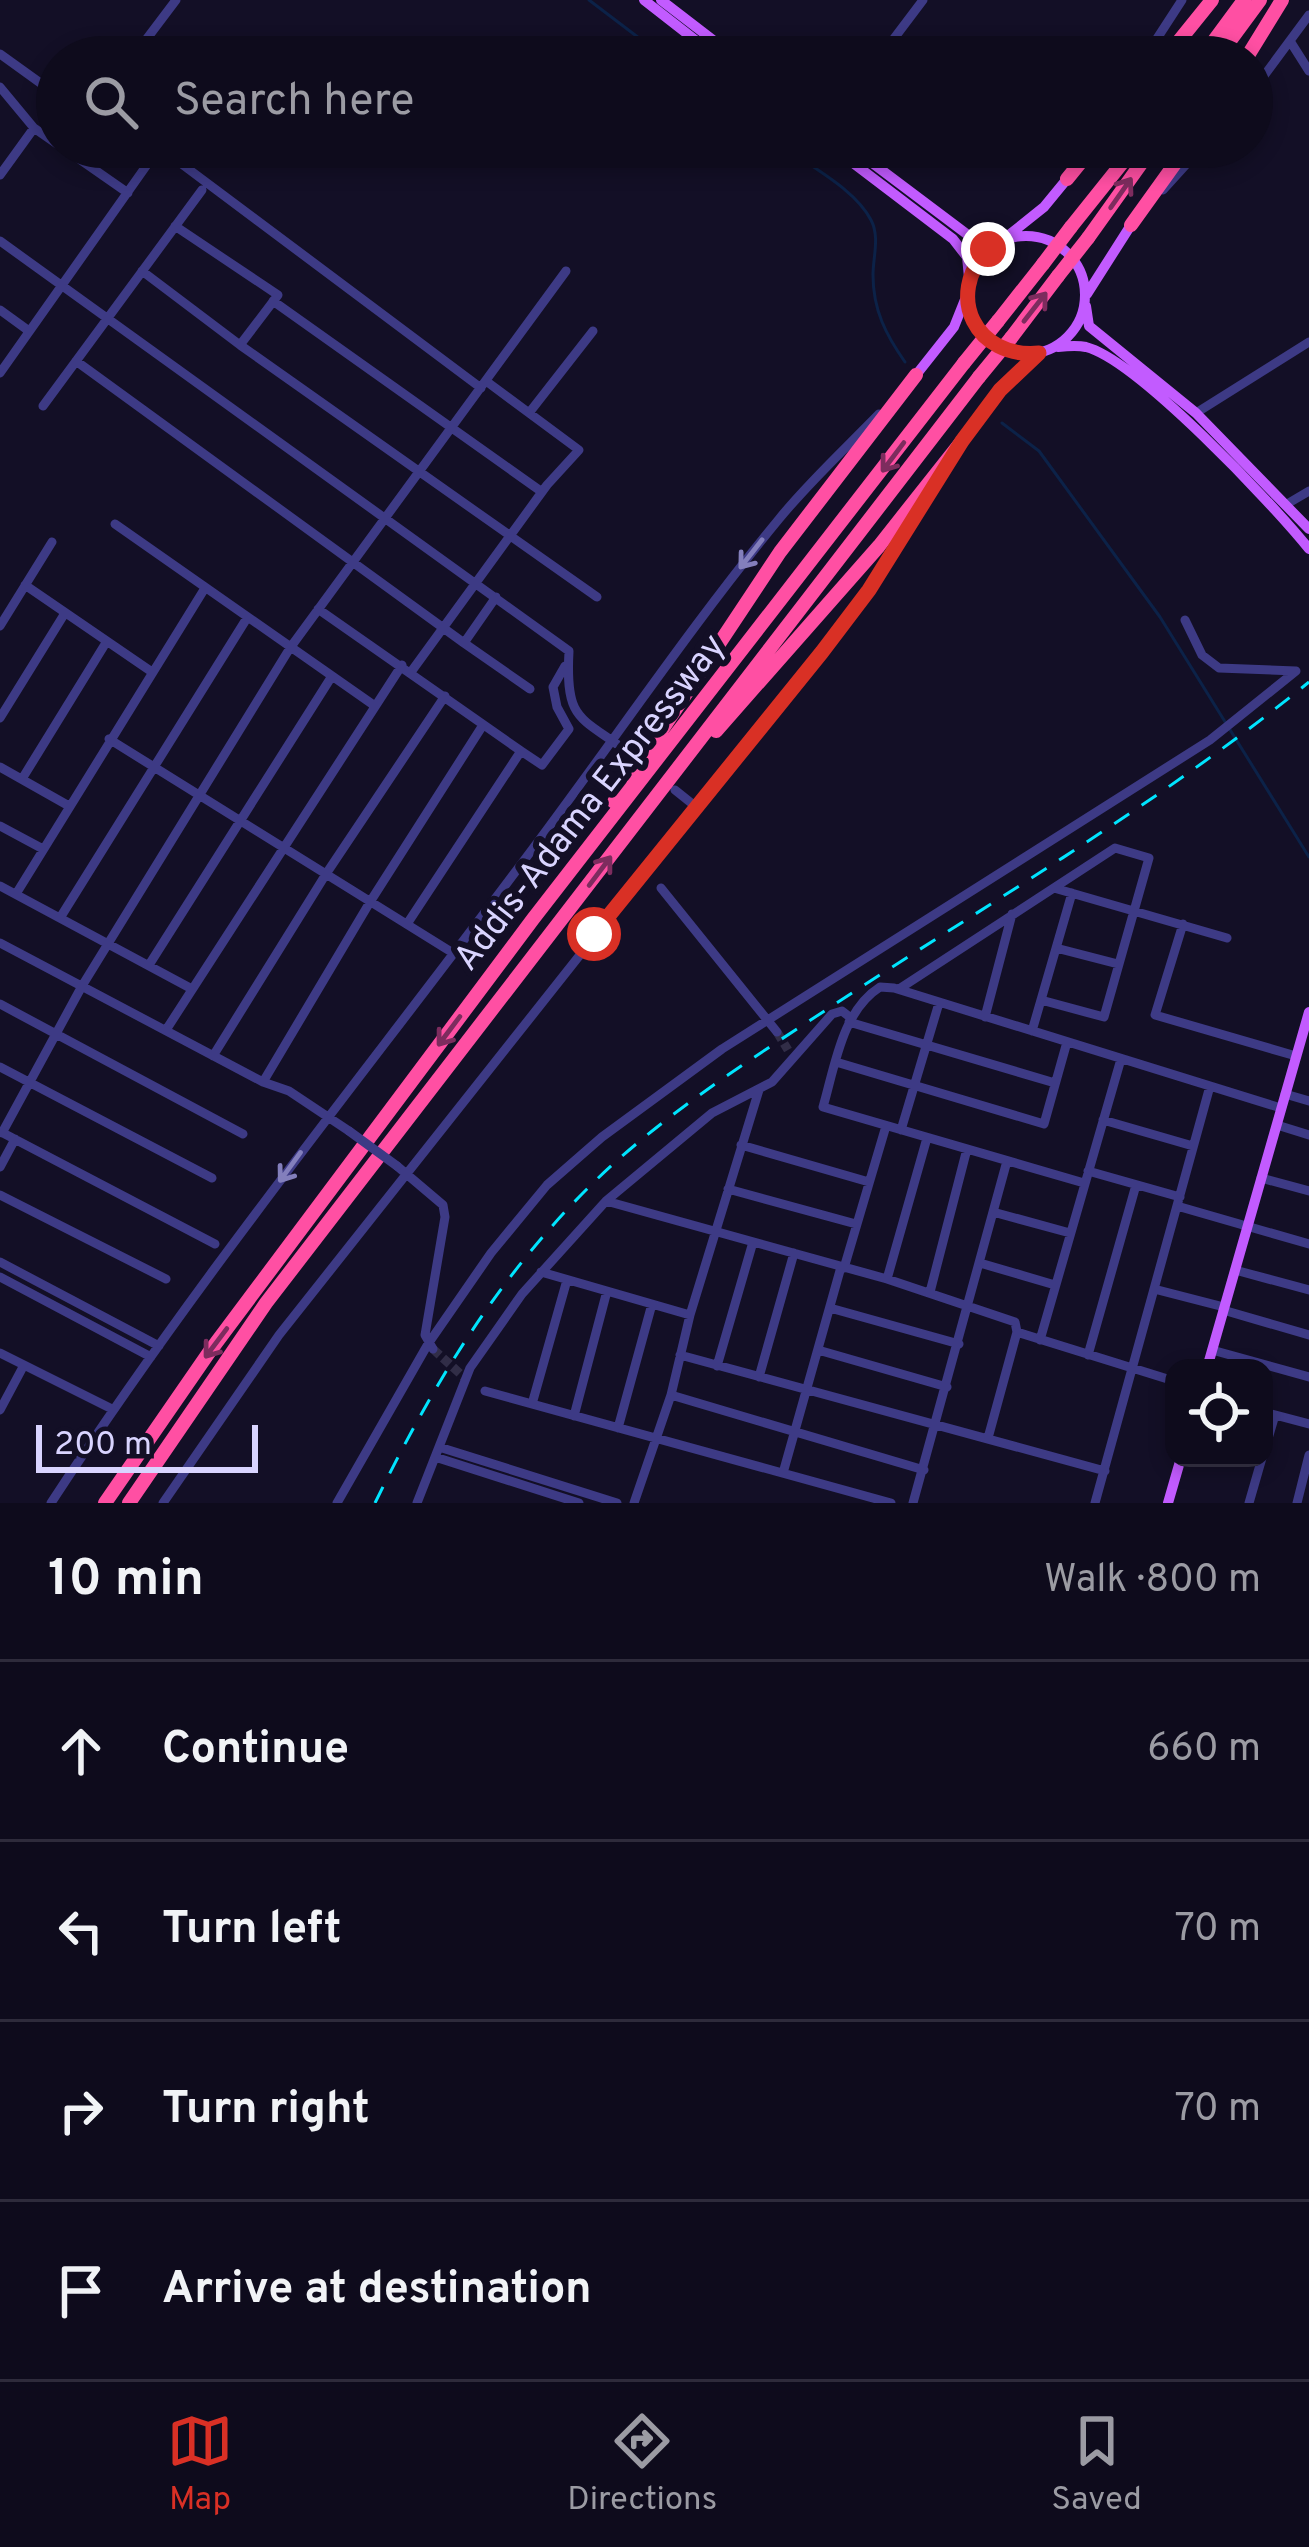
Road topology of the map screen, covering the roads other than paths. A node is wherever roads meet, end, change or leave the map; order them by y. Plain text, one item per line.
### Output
1 (176, 0) edge
2 (644, 0) edge
3 (661, 0) edge
4 (923, 0) edge
5 (1182, 0) edge
6 (1212, 0) edge
7 (1244, 0) edge
8 (1260, 0) edge
9 (1282, 0) edge
10 (1309, 15) edge
11 (149, 36) edge
12 (690, 36) edge
13 (708, 36) edge
14 (896, 36) edge
15 (1159, 36) edge
16 (1183, 36) edge
17 (1217, 36) edge
18 (1233, 36) edge
19 (1260, 36) edge
20 (1290, 41) junction
21 (0, 54) edge
22 (1273, 64) edge
23 (1309, 71) edge
24 (36, 80) edge
25 (0, 88) edge
26 (34, 128) joint
27 (92, 168) edge
28 (145, 168) edge
29 (182, 168) edge
30 (860, 168) edge
31 (879, 168) edge
32 (1075, 168) edge
33 (1118, 168) edge
34 (1138, 168) edge
35 (1172, 168) edge
36 (1183, 168) edge
37 (0, 175) edge
38 (1067, 179) joint
39 (202, 190) dead end
40 (128, 193) junction
41 (1131, 225) junction
42 (176, 226) junction
43 (0, 241) edge
44 (1001, 241) junction
45 (142, 271) junction
46 (566, 271) dead end
47 (969, 279) junction
48 (62, 285) junction
49 (967, 294) junction
50 (1085, 300) junction
51 (273, 302) junction
52 (0, 310) edge
53 (107, 319) junction
54 (29, 332) junction
55 (593, 332) dead end
56 (1309, 342) edge
57 (241, 345) junction
58 (1054, 347) junction
59 (1039, 353) junction
60 (76, 361) junction
61 (0, 373) edge
62 (916, 375) junction
63 (1140, 376) junction
64 (484, 384) junction
65 (43, 406) dead end
66 (529, 413) junction
67 (1196, 413) junction
68 (453, 427) junction
69 (962, 441) junction
70 (1222, 447) junction
71 (421, 471) junction
72 (1309, 491) edge
73 (542, 493) junction
74 (1287, 504) junction
75 (385, 517) junction
76 (115, 524) dead end
77 (1309, 530) edge
78 (511, 536) junction
79 (52, 542) dead end
80 (1309, 549) edge
81 (351, 562) junction
82 (476, 583) junction
83 (25, 585) junction
84 (205, 587) junction
85 (496, 597) junction
86 (597, 597) dead end
87 (318, 609) junction
88 (65, 613) junction
89 (248, 617) junction
90 (1185, 620) dead end
91 (0, 626) edge
92 (443, 628) junction
93 (107, 641) junction
94 (464, 643) junction
95 (290, 648) junction
96 (568, 661) junction
97 (407, 669) junction
98 (152, 671) junction
99 (332, 676) junction
100 (530, 689) dead end
101 (445, 696) junction
102 (375, 706) junction
103 (0, 718) edge
104 (483, 725) junction
105 (109, 739) junction
106 (613, 741) junction
107 (521, 751) junction
108 (634, 758) dead end
109 (0, 767) edge
110 (153, 767) junction
111 (22, 779) junction
112 (675, 790) dead end
113 (198, 794) junction
114 (656, 797) junction
115 (69, 806) junction
116 (695, 806) junction
117 (239, 820) junction
118 (0, 826) edge
119 (43, 848) junction
120 (284, 848) junction
121 (326, 874) junction
122 (566, 876) junction
123 (0, 886) edge
124 (1053, 888) junction
125 (661, 889) dead end
126 (1072, 893) junction
127 (16, 894) junction
128 (370, 902) junction
129 (1134, 910) junction
130 (1012, 914) junction
131 (60, 918) junction
132 (406, 924) junction
133 (1183, 924) junction
134 (1227, 938) dead end
135 (0, 943) edge
136 (108, 943) junction
137 (1056, 948) junction
138 (453, 953) junction
139 (1118, 964) junction
140 (149, 965) junction
141 (82, 986) junction
142 (193, 989) junction
143 (899, 989) junction
144 (1041, 1000) junction
145 (939, 1003) junction
146 (0, 1004) edge
147 (1309, 1012) edge
148 (985, 1017) junction
149 (769, 1019) junction
150 (850, 1020) junction
151 (166, 1030) junction
152 (1032, 1031) junction
153 (777, 1033) tunnel mouth
154 (56, 1034) junction
155 (1066, 1042) junction
156 (927, 1044) junction
157 (213, 1056) junction
158 (1296, 1056) junction
159 (1121, 1059) junction
160 (836, 1062) junction
161 (0, 1067) edge
162 (28, 1082) junction
163 (263, 1082) junction
164 (1055, 1083) junction
165 (913, 1086) junction
166 (1210, 1086) junction
167 (759, 1090) junction
168 (1286, 1094) junction
169 (1309, 1101) edge
170 (1282, 1108) junction
171 (328, 1114) junction
172 (1103, 1120) junction
173 (1276, 1125) junction
174 (886, 1126) junction
175 (902, 1130) junction
176 (1, 1132) edge
177 (243, 1134) dead end
178 (1309, 1135) edge
179 (927, 1138) junction
180 (15, 1139) junction
181 (741, 1145) junction
182 (1193, 1146) junction
183 (967, 1149) junction
184 (1006, 1161) junction
185 (0, 1167) edge
186 (402, 1169) junction
187 (1086, 1177) junction
188 (212, 1178) dead end
189 (1262, 1178) junction
190 (869, 1182) junction
191 (1136, 1184) junction
192 (728, 1189) junction
193 (1309, 1191) edge
194 (0, 1195) edge
195 (606, 1201) junction
196 (1178, 1201) junction
197 (993, 1212) junction
198 (856, 1225) junction
199 (1247, 1228) junction
200 (715, 1232) junction
201 (1070, 1233) junction
202 (753, 1242) junction
203 (214, 1244) dead end
204 (1309, 1244) edge
205 (794, 1253) junction
206 (0, 1262) edge
207 (980, 1263) junction
208 (843, 1267) junction
209 (1235, 1270) junction
210 (541, 1272) junction
211 (3, 1278) edge
212 (166, 1279) dead end
213 (887, 1279) junction
214 (566, 1280) junction
215 (1055, 1285) junction
216 (1154, 1289) junction
217 (1309, 1290) edge
218 (607, 1291) junction
219 (0, 1292) edge
220 (930, 1292) junction
221 (652, 1304) junction
222 (969, 1305) junction
223 (830, 1308) junction
224 (1224, 1309) junction
225 (690, 1315) junction
226 (1017, 1332) junction
227 (1309, 1335) edge
228 (1040, 1340) junction
229 (959, 1343) junction
230 (159, 1346) junction
231 (431, 1346) junction
232 (818, 1350) junction
233 (1212, 1350) junction
234 (0, 1353) edge
235 (680, 1355) junction
236 (1088, 1355) junction
237 (151, 1357) junction
238 (1210, 1359) edge
239 (24, 1365) junction
240 (717, 1366) junction
241 (1133, 1369) junction
242 (759, 1377) junction
243 (1309, 1377) edge
244 (1165, 1378) edge
245 (947, 1387) junction
246 (807, 1388) junction
247 (484, 1391) dead end
248 (671, 1395) junction
249 (532, 1404) junction
250 (112, 1409) junction
251 (0, 1410) edge
252 (1273, 1414) edge
253 (574, 1416) junction
254 (938, 1424) junction
255 (1309, 1424) edge
256 (618, 1428) junction
257 (795, 1432) junction
258 (988, 1438) junction
259 (657, 1439) junction
260 (437, 1452) junction
261 (1309, 1455) edge
262 (1178, 1467) edge
263 (1260, 1467) edge
264 (924, 1470) junction
265 (1105, 1471) junction
266 (783, 1473) junction
267 (51, 1503) edge
268 (105, 1503) edge
269 (129, 1503) edge
270 (163, 1503) edge
271 (337, 1503) edge
272 (417, 1503) edge
273 (579, 1503) edge
274 (617, 1503) edge
275 (634, 1503) edge
276 (891, 1503) edge
277 (914, 1503) edge
278 (1095, 1503) edge
279 (1168, 1503) edge
280 (1249, 1503) edge
281 (1297, 1503) edge

1 - 11 street
2 - 12 main road
3 - 13 main road
4 - 14 street
5 - 15 street
6 - 16 highway
7 - 17 highway
8 - 18 highway
9 - 19 highway
10 - 20 street
20 - 22 street
20 - 23 street
21 - 24 street
25 - 26 street
26 - 37 street
27 - 40 street
28 - 40 street
29 - 64 street
30 - 47 main road
31 - 44 main road
32 - 38 highway
33 -> 122 highway, Addis-Adama Expressway, bridge
114 -> 34 highway, Addis-Adama Expressway, bridge
35 - 41 highway
36 - 41 street
38 - 44 main road
39 - 42 street
40 - 48 street
41 - 50 main road
42 - 45 street
42 - 51 street
43 - 48 street
44 - 47 main road
44 - 50 main road
45 - 53 street
45 - 57 street
46 - 64 street
47 - 49 main road
48 - 53 street
48 - 54 street
49 - 59 main road
49 - 62 main road
50 - 58 main road
50 - 63 main road
51 - 57 street
51 - 68 street
52 - 54 street
53 - 60 street
53 - 75 street
54 - 61 street
55 - 66 street
56 - 67 street
57 - 71 street
58 - 59 main road
58 - 63 main road
59 - 69 main road
60 - 65 street
60 - 81 street
62 -> 106 street
62 - 122 highway
63 - 67 main road
63 - 70 main road
64 - 66 street
64 - 68 street
66 - 73 street
67 - 70 main road
68 - 71 street
68 - 73 street
69 - 114 highway
69 - 116 street
70 - 74 main road
70 - 80 main road
71 - 75 street
71 - 78 street
72 - 74 street
73 - 78 street
74 - 77 main road
75 - 81 street
75 - 82 street
76 - 84 street
78 - 82 street
78 - 86 street
79 - 83 street
81 - 87 street
81 - 92 street
82 - 85 street
82 - 92 street
83 - 88 street
83 - 91 street
84 - 89 street
84 - 98 street
85 - 94 street
85 - 96 street
87 - 95 street
87 - 97 street
88 - 93 street
88 - 103 street
89 - 95 street
89 - 110 street
90 - 149 street
92 - 94 street
92 - 97 street
93 - 98 street
93 - 111 street
94 - 100 street
95 - 99 street
95 - 113 street
96 - 106 street
96 - 107 street
97 - 101 street
97 - 102 street
98 - 105 street
99 - 102 street
99 - 117 street
101 - 104 street
101 - 121 street
102 - 120 street
104 - 107 street
104 - 128 street
105 - 110 street
105 - 115 street
106 - 108 street
106 - 138 street
107 - 132 street
109 - 111 street
110 - 113 street
110 - 131 street
111 - 115 street
112 - 116 street
113 - 117 street
113 - 136 street
269 -> 114 highway, Addis-Adama Expressway
115 - 119 street
116 - 186 street
117 - 120 street
117 - 140 street
118 - 119 street
119 - 127 street
120 - 121 street
120 - 142 street
121 - 128 street
121 - 157 street
122 -> 268 highway, Addis-Adama Expressway
123 - 127 street
124 - 126 street
124 - 129 street
124 - 130 street
125 - 149 street
126 - 129 street
126 - 137 street
127 - 131 street
128 - 132 street
128 - 163 street
129 - 133 street
129 - 139 street
130 - 143 street
130 - 148 street
131 - 136 street
132 - 138 street
133 - 134 street
133 - 158 street
135 - 141 street
136 - 140 street
136 - 141 street
137 - 139 street
137 - 144 street
138 - 171 street
139 - 144 street
140 - 142 street
141 - 151 street
141 - 154 street
142 - 151 street
143 - 145 street
143 - 150 street
144 - 152 street
145 - 148 street
145 - 156 street
146 - 154 street
147 - 158 main road
148 - 152 street
149 - 153 street
149 - 231 street
150 - 156 street
150 - 160 street
150 - 167 street
151 - 157 street
152 - 155 street
154 - 162 street
154 - 177 street
155 - 159 street
155 - 164 street
156 - 164 street
156 - 165 street
157 - 163 street
158 - 168 main road
159 - 166 street
159 - 172 street
160 - 165 street
160 - 174 street
161 - 162 street
162 - 176 street
162 - 188 street
163 - 171 street
164 - 165 street
165 - 175 street
166 - 170 street
166 - 182 street
167 - 181 street
167 - 195 street
168 - 169 street
168 - 170 main road
170 - 173 main road
171 - 186 street, bridge
171 -> 230 street
172 - 182 street
172 - 187 street
173 - 178 street
173 - 189 main road
174 - 175 street
174 - 190 street
175 - 179 street
176 - 180 street
179 - 183 street
179 - 213 street
180 - 185 street
180 - 203 street
181 - 190 street
181 - 192 street
182 - 196 street
183 - 184 street
183 - 220 street
184 - 187 street
184 - 197 street
186 - 231 street
186 - 270 street
187 - 191 street
187 - 201 street
189 - 193 street
189 - 199 main road
190 - 198 street
191 - 196 street
191 - 236 street
192 - 198 street
192 - 200 street
194 - 212 street
195 - 200 street
195 - 210 street
196 - 199 street
196 - 216 street
197 - 201 street
197 - 207 street
198 - 208 street
199 - 204 street
199 - 209 main road
200 - 202 street
200 - 225 street
201 - 215 street
202 - 205 street
202 - 240 street
205 - 208 street
205 - 242 street
206 - 230 street
207 - 215 street
207 - 222 street
208 - 213 street
208 - 223 street
209 - 217 street
209 - 224 main road
210 - 214 street
210 - 260 street
211 - 219 street
211 - 237 street
213 - 220 street
214 - 218 street
214 - 249 street
215 - 228 street
216 - 224 street
216 - 241 street
218 - 221 street
218 - 253 street
220 - 222 street
221 - 225 street
221 - 256 street
222 - 226 street
222 - 229 street
223 - 229 street
223 - 232 street
224 - 227 street
224 - 233 main road
225 - 235 street
226 - 228 street
226 - 258 street
228 - 236 street
229 - 245 street
230 - 237 street
231 - 271 street
232 - 245 street
232 - 246 street
233 - 238 main road
233 - 243 street
234 - 239 street
235 - 240 street
235 - 248 street
236 - 241 street
237 - 250 street
239 - 250 street
239 - 251 street
240 - 242 street
241 - 244 street
241 - 265 street
242 - 246 street
245 - 254 street
246 - 254 street
246 - 257 street
247 - 249 street
248 - 257 street
248 - 259 street
249 - 253 street
250 - 267 street
252 - 255 street
253 - 256 street
254 - 258 street
254 - 264 street
256 - 259 street
257 - 264 street
257 - 266 street
258 - 265 street
259 - 266 street
259 - 275 street
260 - 272 street
260 - 273 street
260 - 274 street
261 - 281 street
262 - 279 main road
263 - 280 street
264 - 277 street
265 - 278 street
266 - 276 street

